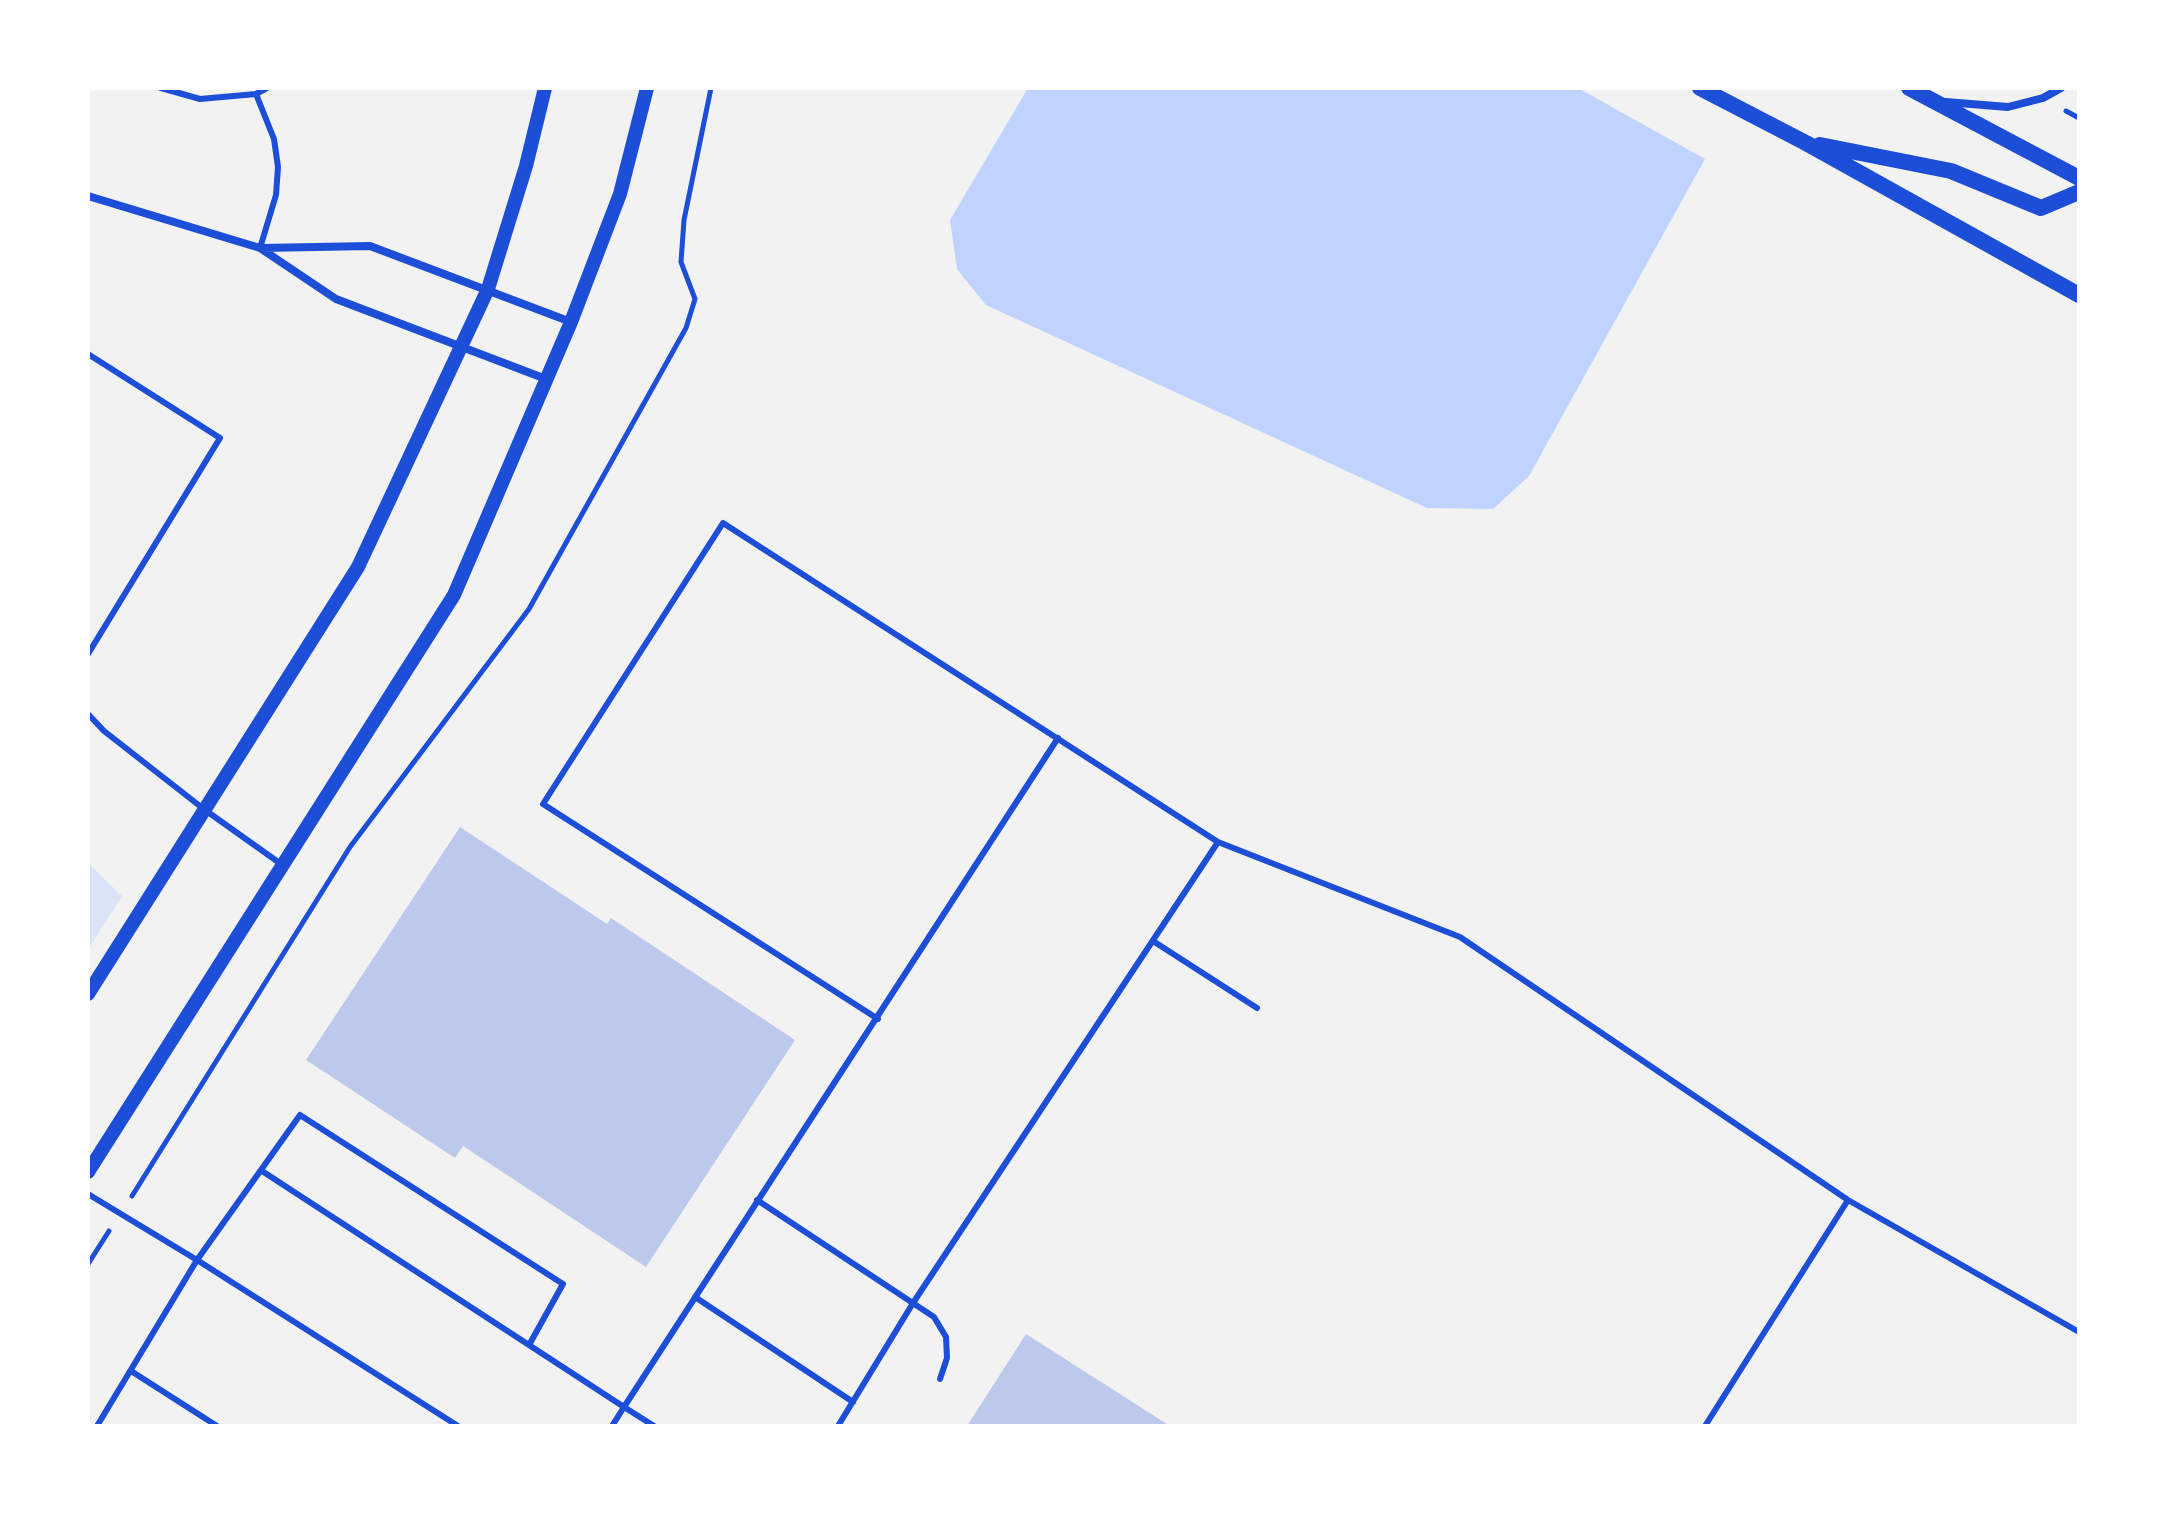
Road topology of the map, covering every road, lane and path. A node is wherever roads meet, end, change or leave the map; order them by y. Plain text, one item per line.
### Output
1 (161, 88) edge
2 (267, 88) edge
3 (545, 88) edge
4 (647, 88) edge
5 (711, 88) edge
6 (1700, 88) edge
7 (1909, 88) edge
8 (2061, 88) edge
9 (256, 94) junction
10 (1932, 101) junction
11 (1806, 143) junction
12 (2079, 178) edge
13 (2079, 192) edge
14 (88, 196) edge
15 (260, 248) junction
16 (488, 289) junction
17 (2079, 295) edge
18 (571, 322) junction
19 (461, 346) junction
20 (88, 354) edge
21 (546, 379) junction
22 (88, 654) edge
23 (88, 714) edge
24 (1058, 738) junction
25 (205, 810) junction
26 (1218, 842) junction
27 (282, 865) junction
28 (1153, 941) junction
29 (88, 994) edge
30 (1257, 1008) dead end
31 (878, 1019) junction
32 (262, 1171) junction
33 (88, 1172) edge
34 (88, 1194) edge
35 (757, 1200) junction
36 (1848, 1200) junction
37 (120, 1213) junction
38 (197, 1260) junction
39 (88, 1264) edge
40 (695, 1297) junction
41 (913, 1303) junction
42 (2079, 1332) edge
43 (529, 1345) junction
44 (131, 1371) junction
45 (940, 1379) dead end
46 (853, 1402) junction
47 (624, 1407) junction
48 (97, 1426) edge
49 (217, 1426) edge
50 (458, 1426) edge
51 (612, 1426) edge
52 (654, 1426) edge
53 (838, 1426) edge
54 (1705, 1426) edge

1 - 9 lane
2 - 9 lane
3 - 16 street
4 - 18 street
5 - 37 path
6 - 11 main road
7 - 10 main road
8 - 10 street
9 - 15 lane
10 - 12 main road
11 - 13 main road
11 - 17 main road
14 - 15 street
15 - 16 street
15 - 19 street
16 - 18 street
16 - 19 street
18 - 21 street
19 - 21 street
19 - 25 street
20 - 22 lane
21 - 27 street
23 - 25 lane
24 - 26 lane
24 - 31 lane
24 - 31 lane
25 - 27 lane
25 - 29 street
26 - 28 lane
26 - 36 lane
27 - 33 street
28 - 30 lane
28 - 41 lane
31 - 35 lane
32 - 38 lane
32 - 43 lane
32 - 43 lane
34 - 37 lane
35 - 40 lane
35 - 41 lane
36 - 42 lane
36 - 54 lane
37 - 38 lane
37 - 39 path
38 - 44 lane
38 - 50 lane
40 - 46 lane
40 - 47 lane
41 - 45 lane
41 - 46 lane
43 - 47 lane
44 - 48 lane
44 - 49 lane
46 - 53 lane
47 - 51 lane
47 - 52 lane

